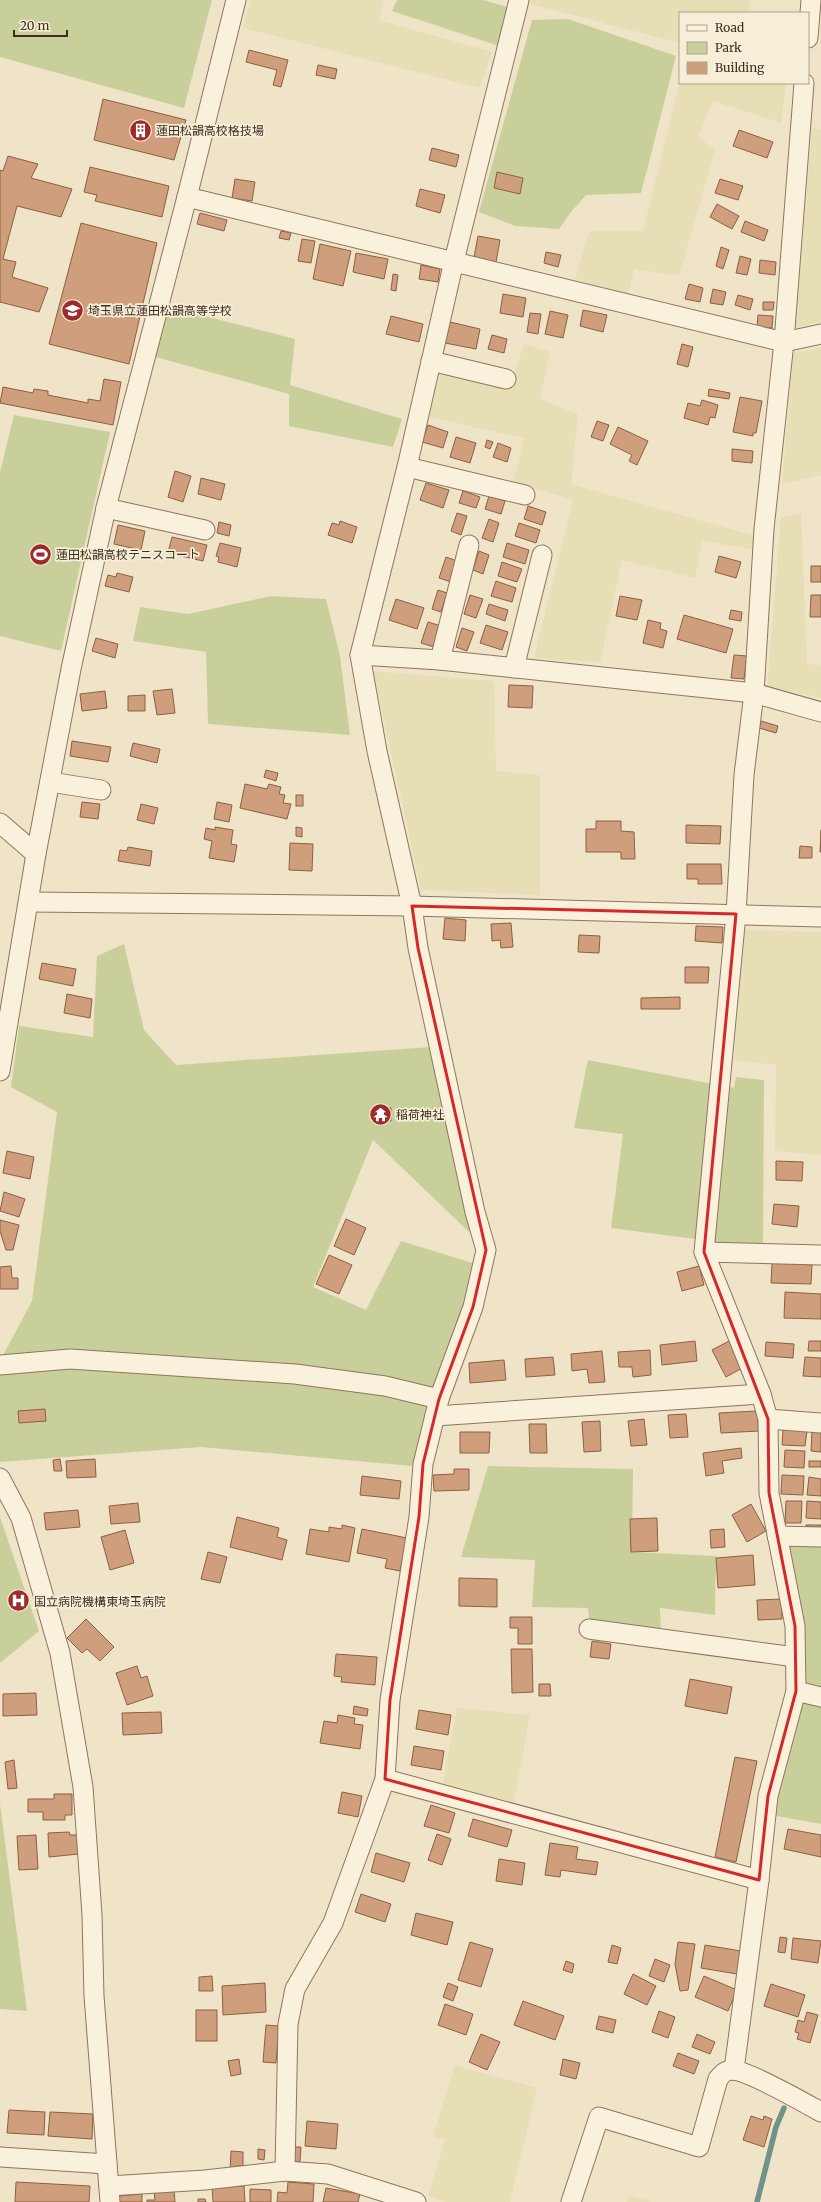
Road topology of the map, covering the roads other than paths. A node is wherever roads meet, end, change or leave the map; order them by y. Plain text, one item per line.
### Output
1 (236, 0) edge
2 (519, 0) edge
3 (811, 0) edge
4 (809, 25) edge
5 (804, 84) edge
6 (187, 197) junction
7 (454, 262) junction
8 (821, 334) edge
9 (784, 342) junction
10 (431, 361) junction
11 (506, 379) dead end
12 (407, 467) junction
13 (525, 495) dead end
14 (106, 508) junction
15 (205, 530) dead end
16 (469, 545) dead end
17 (542, 555) dead end
18 (360, 655) junction
19 (440, 660) junction
20 (514, 668) junction
21 (754, 694) junction
22 (821, 712) edge
23 (50, 782) junction
24 (101, 790) dead end
25 (0, 823) edge
26 (36, 854) junction
27 (29, 902) junction
28 (412, 906) junction
29 (736, 914) junction
30 (821, 917) edge
31 (0, 1071) edge
32 (704, 1252) junction
33 (821, 1255) edge
34 (0, 1365) edge
35 (761, 1394) junction
36 (437, 1408) junction
37 (768, 1419) junction
38 (821, 1423) edge
39 (0, 1478) edge
40 (777, 1536) junction
41 (821, 1538) edge
42 (589, 1629) dead end
43 (796, 1657) junction
44 (796, 1691) junction
45 (821, 1697) edge
46 (385, 1779) junction
47 (759, 1880) junction
48 (734, 2070) junction
49 (821, 2112) edge
50 (0, 2157) edge
51 (106, 2164) junction
52 (285, 2171) junction
53 (110, 2194) edge
54 (372, 2195) edge
55 (416, 2202) edge
56 (571, 2202) edge

1 - 6 street
2 - 7 street
3 - 4 street
5 - 9 street
6 - 7 street
6 - 14 street
7 - 9 street
7 - 10 street
8 - 9 street
9 - 21 street
10 - 11 street
10 - 12 street
12 - 13 street
12 - 18 street
14 - 15 street
14 - 23 street
16 - 19 street
17 - 20 street
18 - 19 street
18 - 28 street
19 - 20 street
20 - 21 street
21 - 22 street
21 - 29 street
23 - 24 street
23 - 26 street
25 - 26 street
26 - 27 street
27 - 28 street
27 - 31 street
28 - 29 street
28 - 36 street
29 - 30 street
29 - 32 street
32 - 33 street
32 - 35 street
34 - 36 street
35 - 36 street
35 - 37 street
36 - 46 street
37 - 38 street
37 - 40 street
39 - 51 street
40 - 41 street
40 - 43 street
42 - 43 street
43 - 44 street
44 - 45 street
44 - 47 street
46 - 47 street
46 - 52 street
47 - 48 street
48 - 49 street
48 - 56 street
50 - 51 street
51 - 53 street
52 - 53 street
52 - 54 street
54 - 55 street

